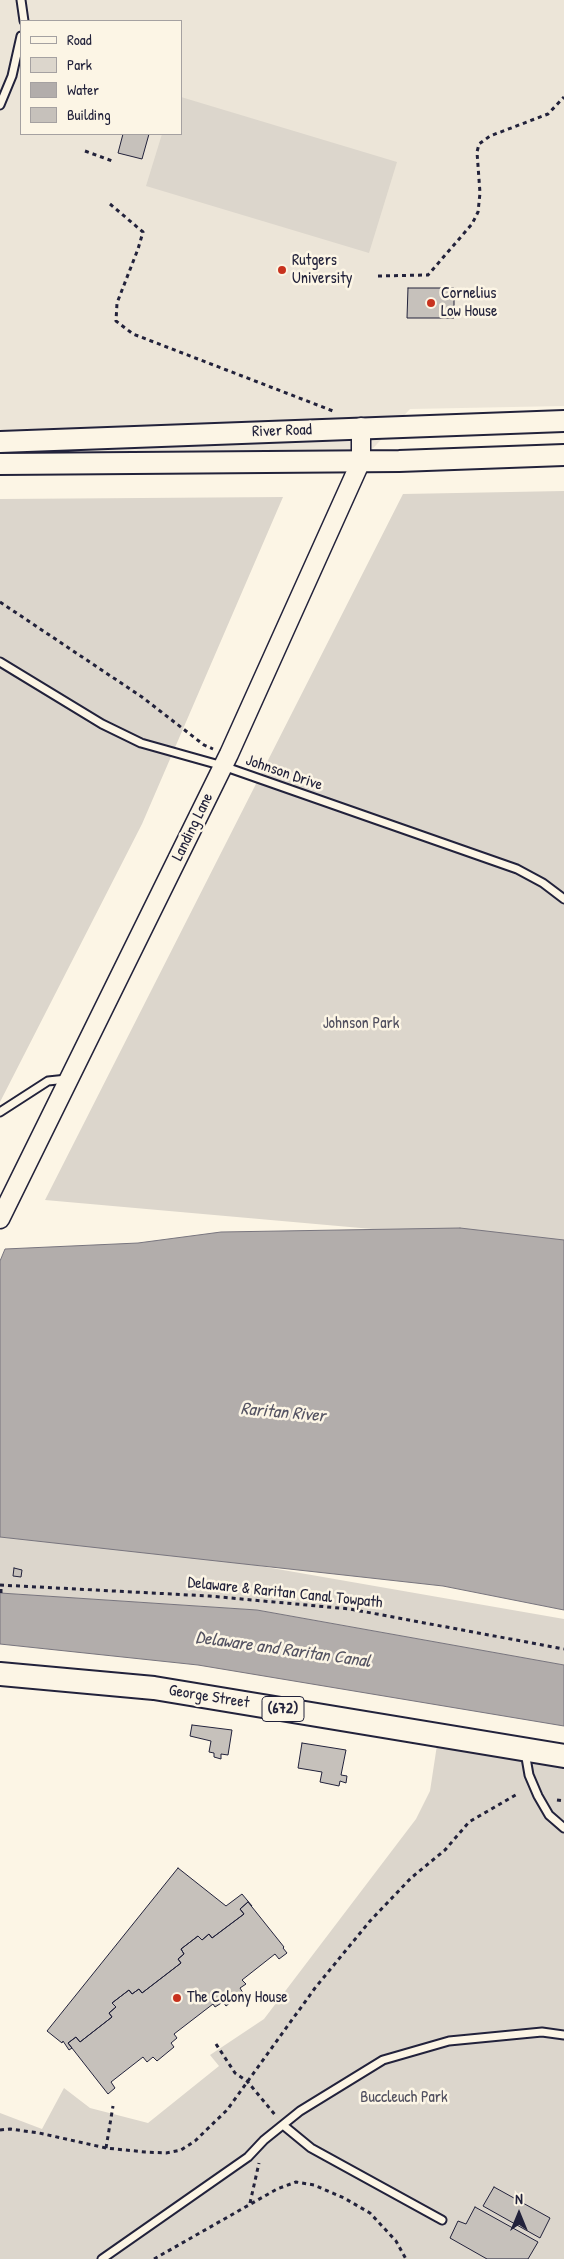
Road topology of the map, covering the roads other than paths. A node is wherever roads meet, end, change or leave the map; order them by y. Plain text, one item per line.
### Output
1 (21, 0) edge
2 (24, 20) edge
3 (20, 40) edge
4 (0, 106) edge
5 (564, 421) edge
6 (361, 427) junction
7 (0, 442) edge
8 (564, 455) edge
9 (361, 461) junction
10 (0, 464) edge
11 (0, 662) edge
12 (223, 766) junction
13 (564, 899) edge
14 (68, 1079) junction
15 (0, 1112) edge
16 (0, 1219) edge
17 (0, 1674) edge
18 (525, 1750) junction
19 (564, 1756) edge
20 (564, 1828) edge
21 (564, 2035) edge
22 (283, 2124) junction
23 (442, 2220) dead end
24 (102, 2259) edge

1 - 2 lane
3 - 4 lane
5 - 6 main road, River Road
6 - 7 main road, River Road
6 - 9 street, Landing Lane
8 - 9 main road, River Road
9 - 10 main road, River Road
9 - 12 street, Landing Lane
11 - 12 lane, Johnson Drive
12 - 13 lane, Johnson Drive
12 - 14 street, Landing Lane
14 - 15 lane
14 - 16 street, Landing Lane
17 - 18 main road, George Street / (672)
18 - 19 main road, George Street / (672)
18 - 20 lane
21 - 22 lane
22 - 23 lane
22 - 24 lane

